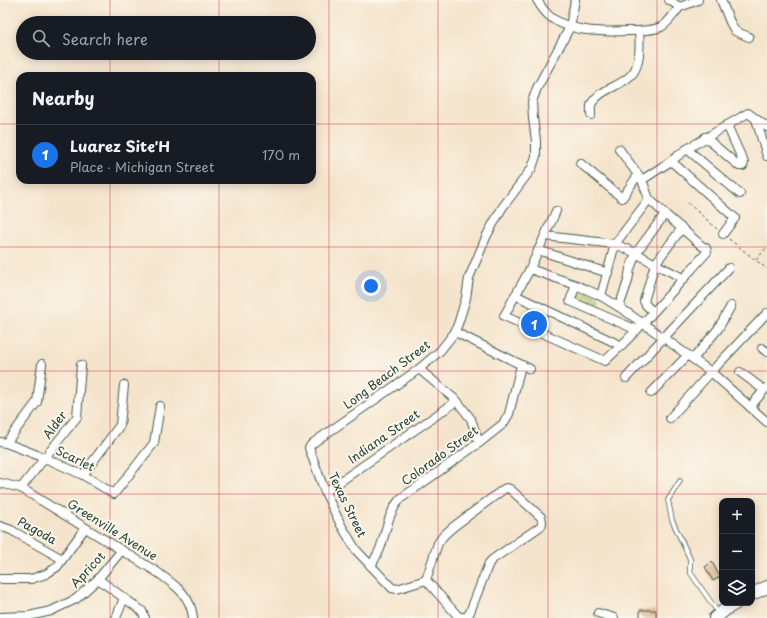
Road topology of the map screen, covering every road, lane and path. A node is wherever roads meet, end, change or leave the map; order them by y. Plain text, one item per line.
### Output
1 (537, 0) edge
2 (575, 0) edge
3 (669, 0) edge
4 (698, 0) edge
5 (721, 0) edge
6 (680, 7) junction
7 (570, 27) junction
8 (639, 31) junction
9 (749, 36) dead end
10 (591, 115) dead end
11 (756, 119) junction
12 (727, 125) junction
13 (767, 128) edge
14 (706, 137) junction
15 (619, 149) dead end
16 (687, 149) junction
17 (767, 156) edge
18 (671, 161) junction
19 (580, 163) dead end
20 (640, 178) junction
21 (740, 194) dead end
22 (649, 199) junction
23 (688, 203) dead end
24 (556, 210) dead end
25 (665, 214) junction
26 (682, 228) junction
27 (723, 234) junction
28 (544, 236) junction
29 (616, 244) junction
30 (767, 247) edge
31 (538, 250) junction
32 (636, 253) junction
33 (756, 261) junction
34 (655, 264) junction
35 (530, 268) junction
36 (729, 268) dead end
37 (767, 270) edge
38 (608, 273) junction
39 (683, 278) junction
40 (576, 285) junction
41 (515, 295) junction
42 (601, 296) junction
43 (731, 306) dead end
44 (619, 307) junction
45 (653, 312) junction
46 (767, 313) edge
47 (643, 323) junction
48 (637, 330) junction
49 (455, 332) junction
50 (664, 338) junction
51 (622, 346) junction
52 (690, 357) junction
53 (42, 364) dead end
54 (81, 365) dead end
55 (521, 365) junction
56 (530, 369) dead end
57 (419, 370) junction
58 (711, 372) junction
59 (740, 372) dead end
60 (626, 378) dead end
61 (124, 385) dead end
62 (766, 389) edge
63 (651, 393) dead end
64 (456, 401) junction
65 (160, 406) dead end
66 (750, 407) junction
67 (670, 418) dead end
68 (767, 422) edge
69 (3, 442) edge
70 (480, 443) junction
71 (309, 448) joint
72 (45, 458) junction
73 (84, 475) junction
74 (680, 481) dead end
75 (0, 483) edge
76 (21, 488) junction
77 (325, 492) junction
78 (0, 526) edge
79 (85, 528) junction
80 (122, 550) junction
81 (62, 559) junction
82 (371, 566) junction
83 (0, 579) edge
84 (98, 579) junction
85 (426, 580) junction
86 (767, 587) edge
87 (755, 593) edge
88 (124, 598) junction
89 (732, 606) edge
90 (598, 613) dead end
91 (717, 616) edge
92 (463, 617) edge
93 (0, 618) edge
94 (116, 618) edge
95 (145, 618) edge
96 (193, 618) edge
97 (614, 618) edge

1 - 7 street
2 - 7 street, Long Beach Street
3 - 6 street
4 - 6 street
5 - 9 street
6 - 8 street
7 - 8 street
7 - 49 street, Long Beach Street
8 - 10 street
11 - 12 street
11 - 13 street
11 - 17 street
12 - 14 street
12 - 14 street
14 - 16 street
15 - 20 street
16 - 18 street
16 - 21 street
18 - 20 street
18 - 27 street
19 - 20 street
20 - 22 street
22 - 25 street
22 - 29 street
23 - 27 path
24 - 28 street
25 - 26 street
25 - 32 street
26 - 34 street
26 - 39 street
27 - 33 path
28 - 29 street
28 - 31 street
29 - 32 street
29 - 38 street
30 - 33 path
31 - 35 street
31 - 38 street
32 - 34 street
32 - 44 street
33 - 37 path
34 - 39 street
34 - 45 street
35 - 40 street
35 - 41 street
36 - 50 street
38 - 42 street
39 - 45 street
40 - 42 street
40 - 48 street
41 - 51 street
41 - 51 street
42 - 44 street
43 - 52 street
44 - 47 street
45 - 47 street
46 - 58 street
47 - 48 street
47 - 50 street
48 - 51 street
49 - 55 street
49 - 57 street, Long Beach Street
50 - 52 street
50 - 60 street
52 - 58 street
52 - 63 street
53 - 69 street
54 - 72 street, Alder
55 - 56 street
55 - 70 street, Colorado Street
57 - 64 street
57 - 71 street, Long Beach Street
58 - 66 street
58 - 67 street
59 - 62 street
61 - 73 street
62 - 66 street
64 - 70 street
64 - 77 street, Indiana Street
65 - 73 street, Scarlet
66 - 68 street
69 - 72 street, Scarlet
70 - 82 street, Colorado Street
71 - 77 street, Texas Street
72 - 73 street, Scarlet
72 - 76 street, Alder
74 - 91 lane
75 - 76 street, Greenville Avenue
76 - 79 street, Greenville Avenue
77 - 82 street, Texas Street
78 - 81 street, Pagoda
79 - 80 street, Greenville Avenue
79 - 81 street
80 - 84 street, Apricot
80 - 96 street, Greenville Avenue
81 - 83 street
82 - 85 street, Texas Street
84 - 88 street
84 - 93 street, Apricot
85 - 92 street
85 - 92 street
86 - 87 street
88 - 94 street
88 - 95 street
89 - 91 street
90 - 97 street

